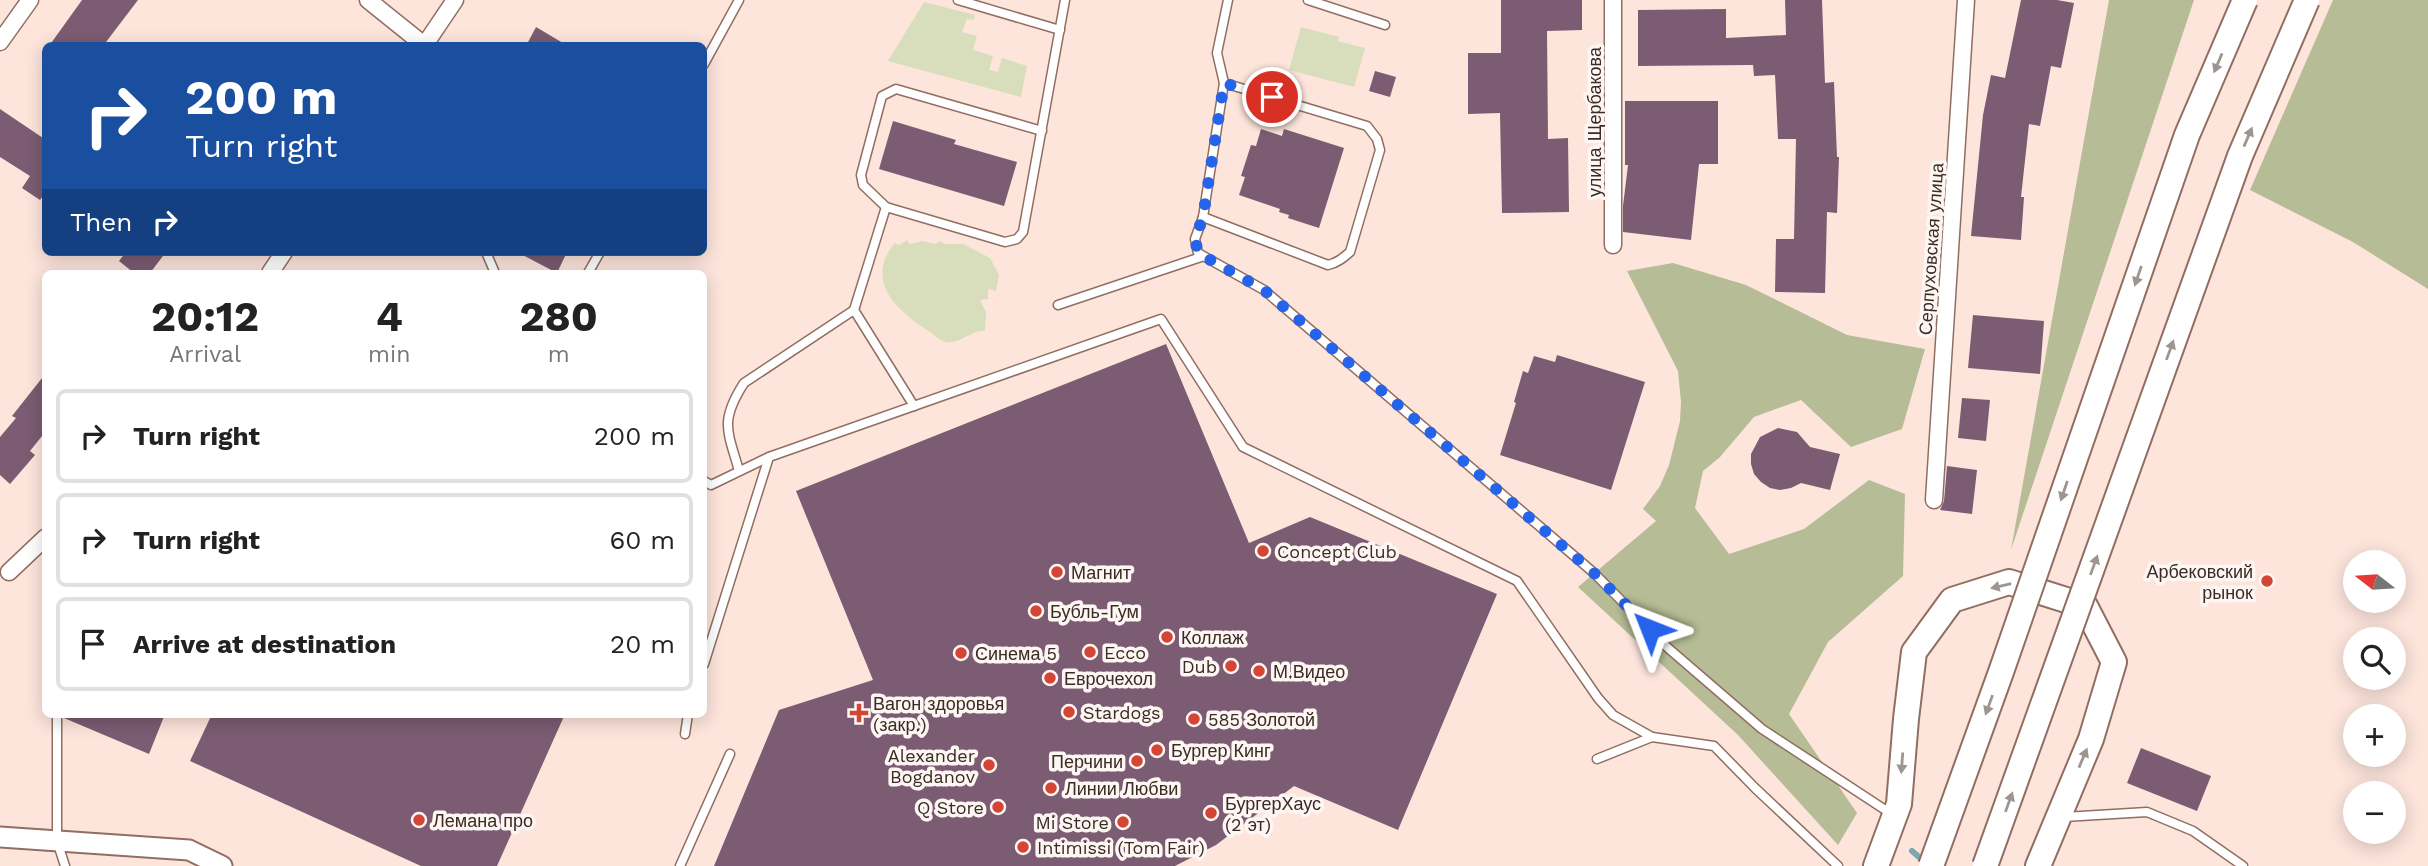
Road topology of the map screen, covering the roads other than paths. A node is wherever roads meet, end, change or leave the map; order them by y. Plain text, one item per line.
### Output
1 (30, 0) edge
2 (368, 0) edge
3 (455, 0) edge
4 (739, 0) edge
5 (958, 0) edge
6 (1065, 0) edge
7 (1228, 0) edge
8 (1308, 0) edge
9 (1613, 0) edge
10 (1966, 0) edge
11 (2245, 0) edge
12 (2307, 0) edge
13 (1385, 25) dead end
14 (1060, 30) junction
15 (0, 42) edge
16 (420, 42) edge
17 (426, 42) edge
18 (707, 59) edge
19 (1224, 83) junction
20 (1042, 131) junction
21 (886, 207) junction
22 (1203, 217) junction
23 (1613, 245) dead end
24 (1201, 257) junction
25 (1058, 305) dead end
26 (854, 310) junction
27 (914, 406) junction
28 (769, 457) junction
29 (739, 471) junction
30 (707, 483) edge
31 (1934, 500) dead end
32 (42, 541) edge
33 (9, 572) dead end
34 (707, 654) edge
35 (57, 718) edge
36 (687, 718) edge
37 (685, 734) dead end
38 (1652, 737) junction
39 (730, 754) dead end
40 (1597, 759) dead end
41 (1894, 816) junction
42 (2058, 817) junction
43 (0, 837) edge
44 (57, 841) junction
45 (65, 866) edge
46 (222, 866) edge
47 (680, 866) edge
48 (1838, 866) edge
49 (1876, 866) edge
50 (1931, 866) edge
51 (1986, 866) edge
52 (2038, 866) edge
53 (2243, 866) edge

1 - 15 street
2 - 16 street
3 - 17 street
4 - 18 lane
5 - 14 lane
6 - 14 lane
7 - 19 lane
8 - 13 lane
9 - 23 street, улица Щербакова
10 - 31 street, Серпуховская улица
11 -> 50 main road, bridge
51 -> 12 main road, bridge
14 - 20 lane
19 - 22 lane
19 - 22 lane
20 - 21 lane
20 - 21 lane
21 - 26 lane
22 - 24 lane
24 - 25 lane
24 - 41 lane
26 - 27 lane
26 - 29 lane
27 - 28 lane
27 - 38 lane
28 - 29 lane
28 - 34 lane
29 - 30 lane
32 - 33 street
35 - 44 lane
36 - 37 lane
38 - 40 lane
38 - 48 lane
39 - 47 lane
42 -> 41 main road
41 - 49 main road
42 - 52 main road
42 - 53 lane
43 - 44 street
44 - 45 lane
44 - 46 street

